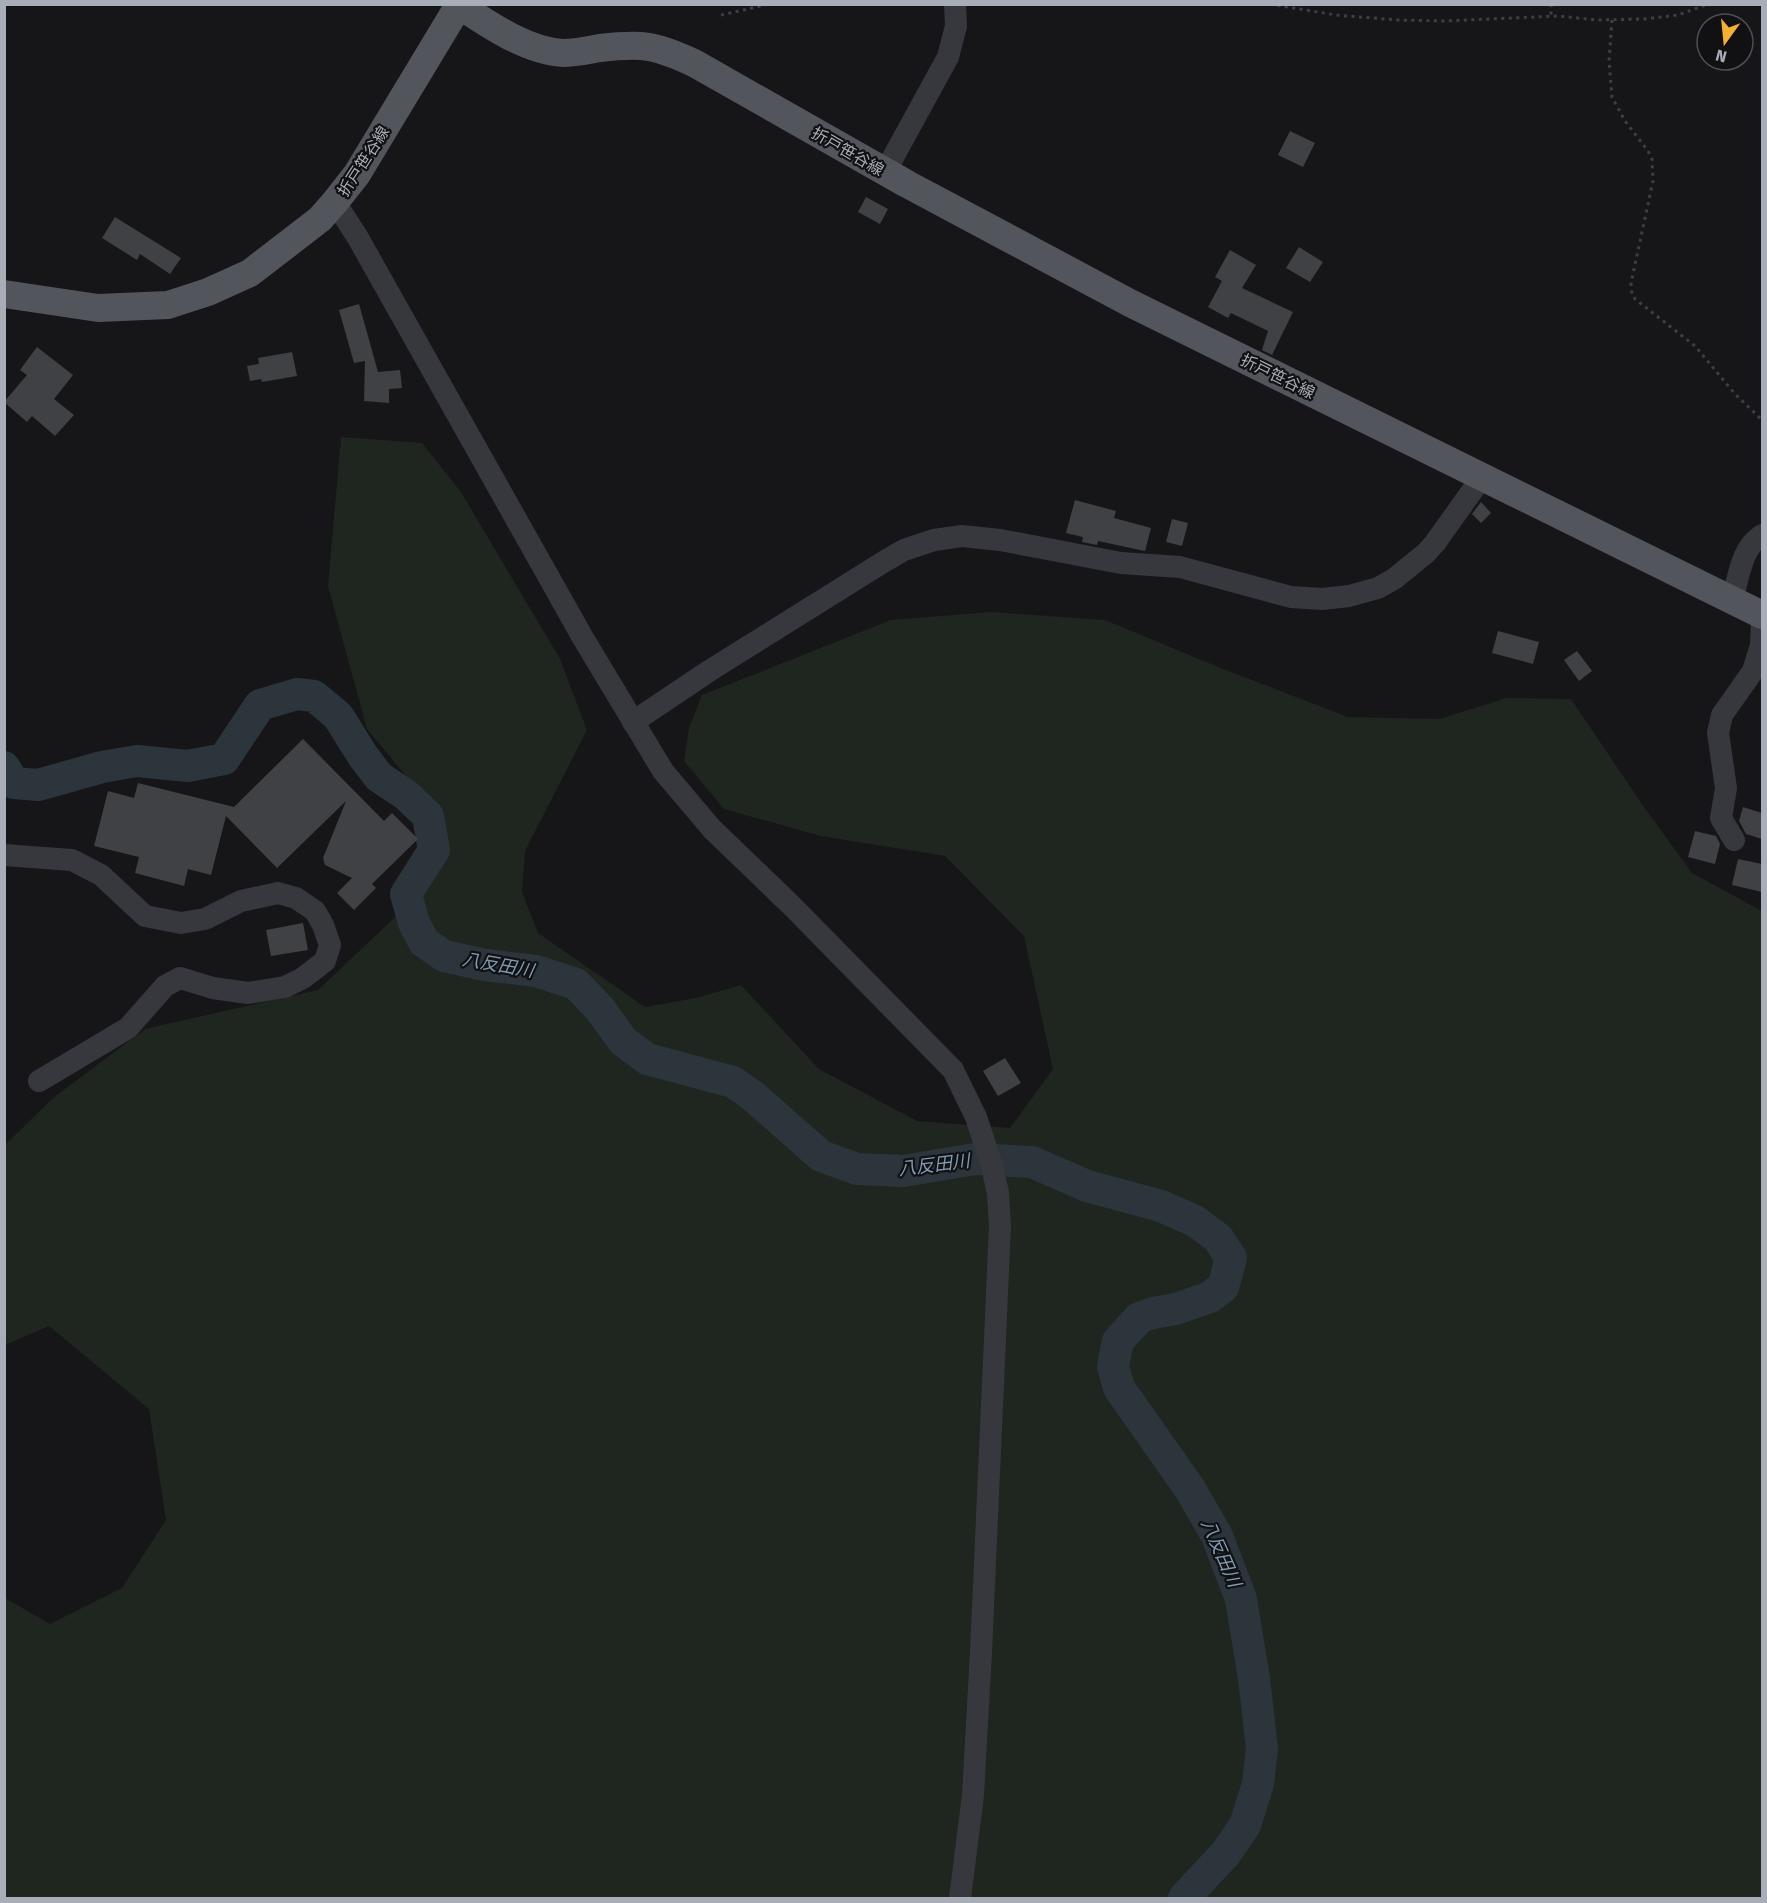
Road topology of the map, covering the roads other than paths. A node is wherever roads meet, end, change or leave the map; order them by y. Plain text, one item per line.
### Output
1 (955, 4) edge
2 (459, 5) edge
3 (885, 172) junction
4 (335, 202) junction
5 (4, 294) edge
6 (1482, 477) junction
7 (1762, 535) edge
8 (1732, 600) junction
9 (1762, 615) edge
10 (1762, 620) edge
11 (633, 722) junction
12 (1734, 840) dead end
13 (4, 855) edge
14 (39, 1081) dead end
15 (960, 1899) edge

1 - 3 street
2 - 3 main road, 折戸笹谷線
2 - 4 main road, 折戸笹谷線
3 - 6 main road, 折戸笹谷線
4 - 5 main road, 折戸笹谷線
4 - 11 street
6 - 8 main road, 折戸笹谷線
6 - 11 street
7 - 8 street
8 - 9 main road, 折戸笹谷線
10 - 12 street
11 - 15 street
13 - 14 street

